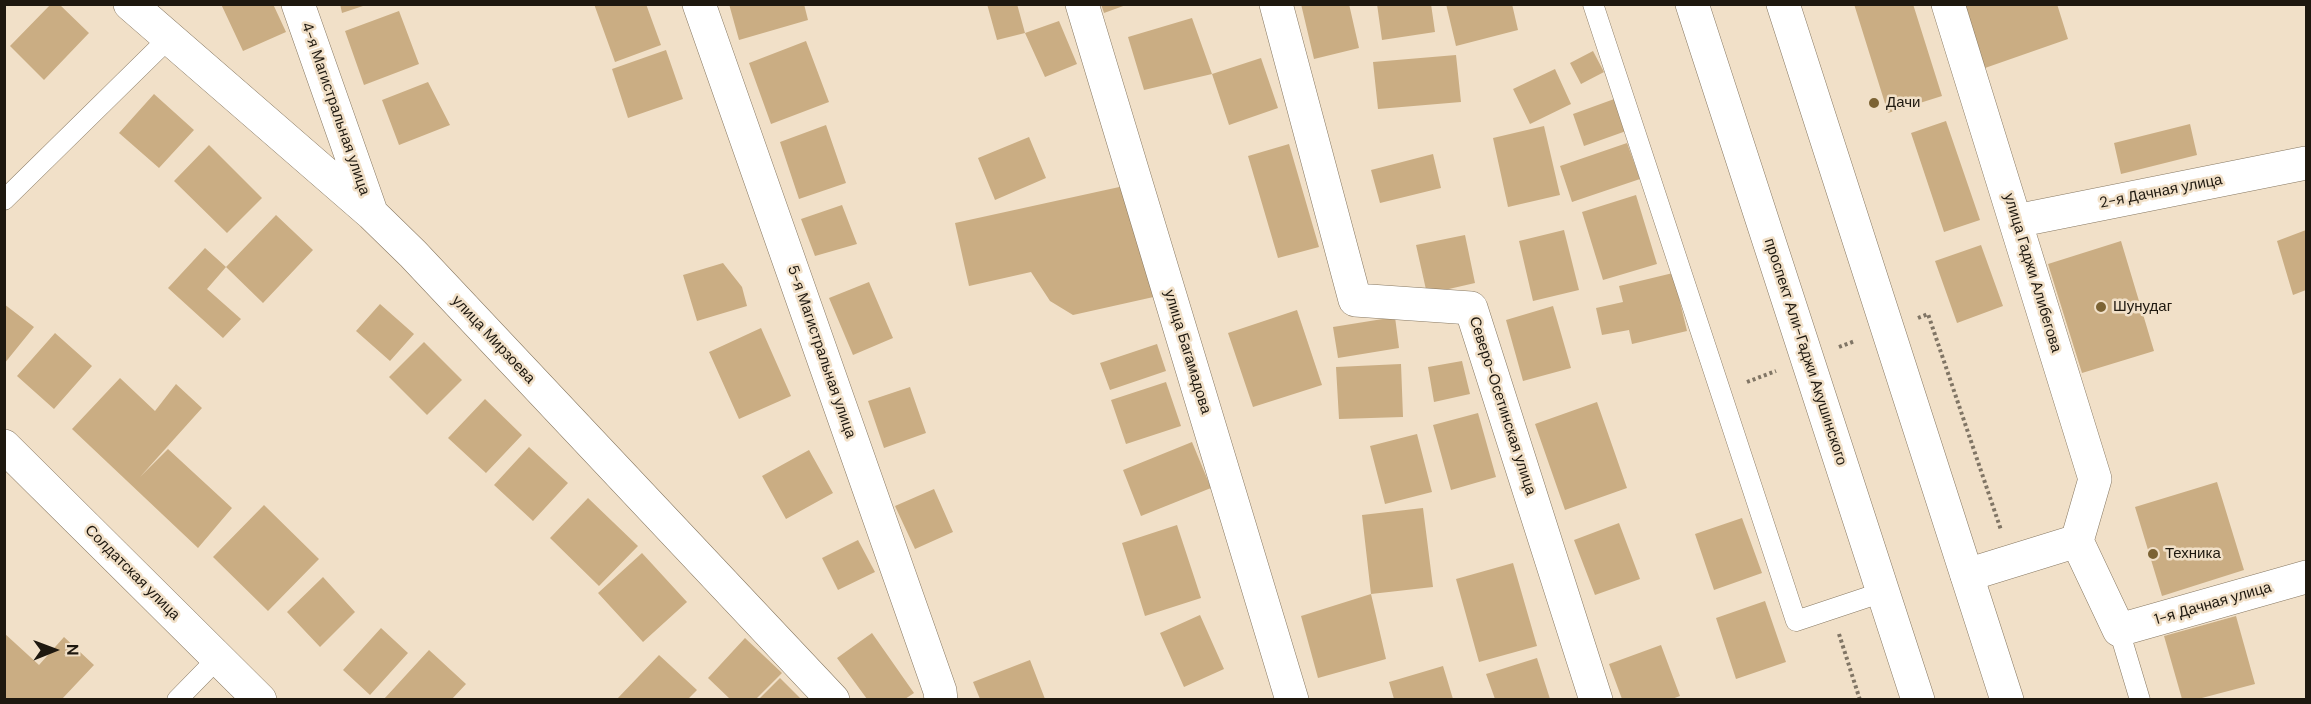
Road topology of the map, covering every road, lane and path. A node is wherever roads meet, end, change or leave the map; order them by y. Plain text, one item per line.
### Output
1 (130, 4) edge
2 (298, 4) edge
3 (699, 4) edge
4 (1082, 4) edge
5 (1276, 4) edge
6 (1593, 4) edge
7 (1692, 4) edge
8 (1783, 4) edge
9 (1948, 4) edge
10 (169, 38) junction
11 (2307, 163) edge
12 (4, 200) edge
13 (372, 214) junction
14 (2016, 221) junction
15 (1928, 314) dead end
16 (4, 446) edge
17 (2077, 541) junction
18 (2013, 561) junction
19 (1967, 575) junction
20 (2307, 577) edge
21 (1883, 592) junction
22 (1831, 609) junction
23 (2119, 630) junction
24 (218, 658) junction
25 (177, 699) edge
26 (260, 699) edge
27 (833, 699) edge
28 (941, 699) edge
29 (1292, 699) edge
30 (1596, 699) edge
31 (1860, 699) edge
32 (1918, 699) edge
33 (2007, 699) edge
34 (2140, 699) edge

1 - 10 street, улица Мирзоева
2 - 13 street, 4-я Магистральная улица
3 - 28 street, 5-я Магистральная улица
4 - 29 street, улица Багамадова
5 - 30 street, Северо-Осетинская улица
6 - 22 lane
7 - 21 street, проспект Али-Гаджи Акушинского
8 - 19 street
9 - 14 street, улица Гаджи Алибегова
10 - 12 lane
10 - 13 street, улица Мирзоева
11 - 14 street, 2-я Дачная улица
13 - 27 street, улица Мирзоева
14 - 17 street, улица Гаджи Алибегова
15 - 18 path
16 - 24 street, Солдатская улица
17 - 18 street
17 - 23 street
18 - 19 street
19 - 33 street
20 - 23 street, 1-я Дачная улица
21 - 22 lane
21 - 32 street, проспект Али-Гаджи Акушинского
22 - 31 path
23 - 34 lane
24 - 25 lane
24 - 26 street, Солдатская улица

